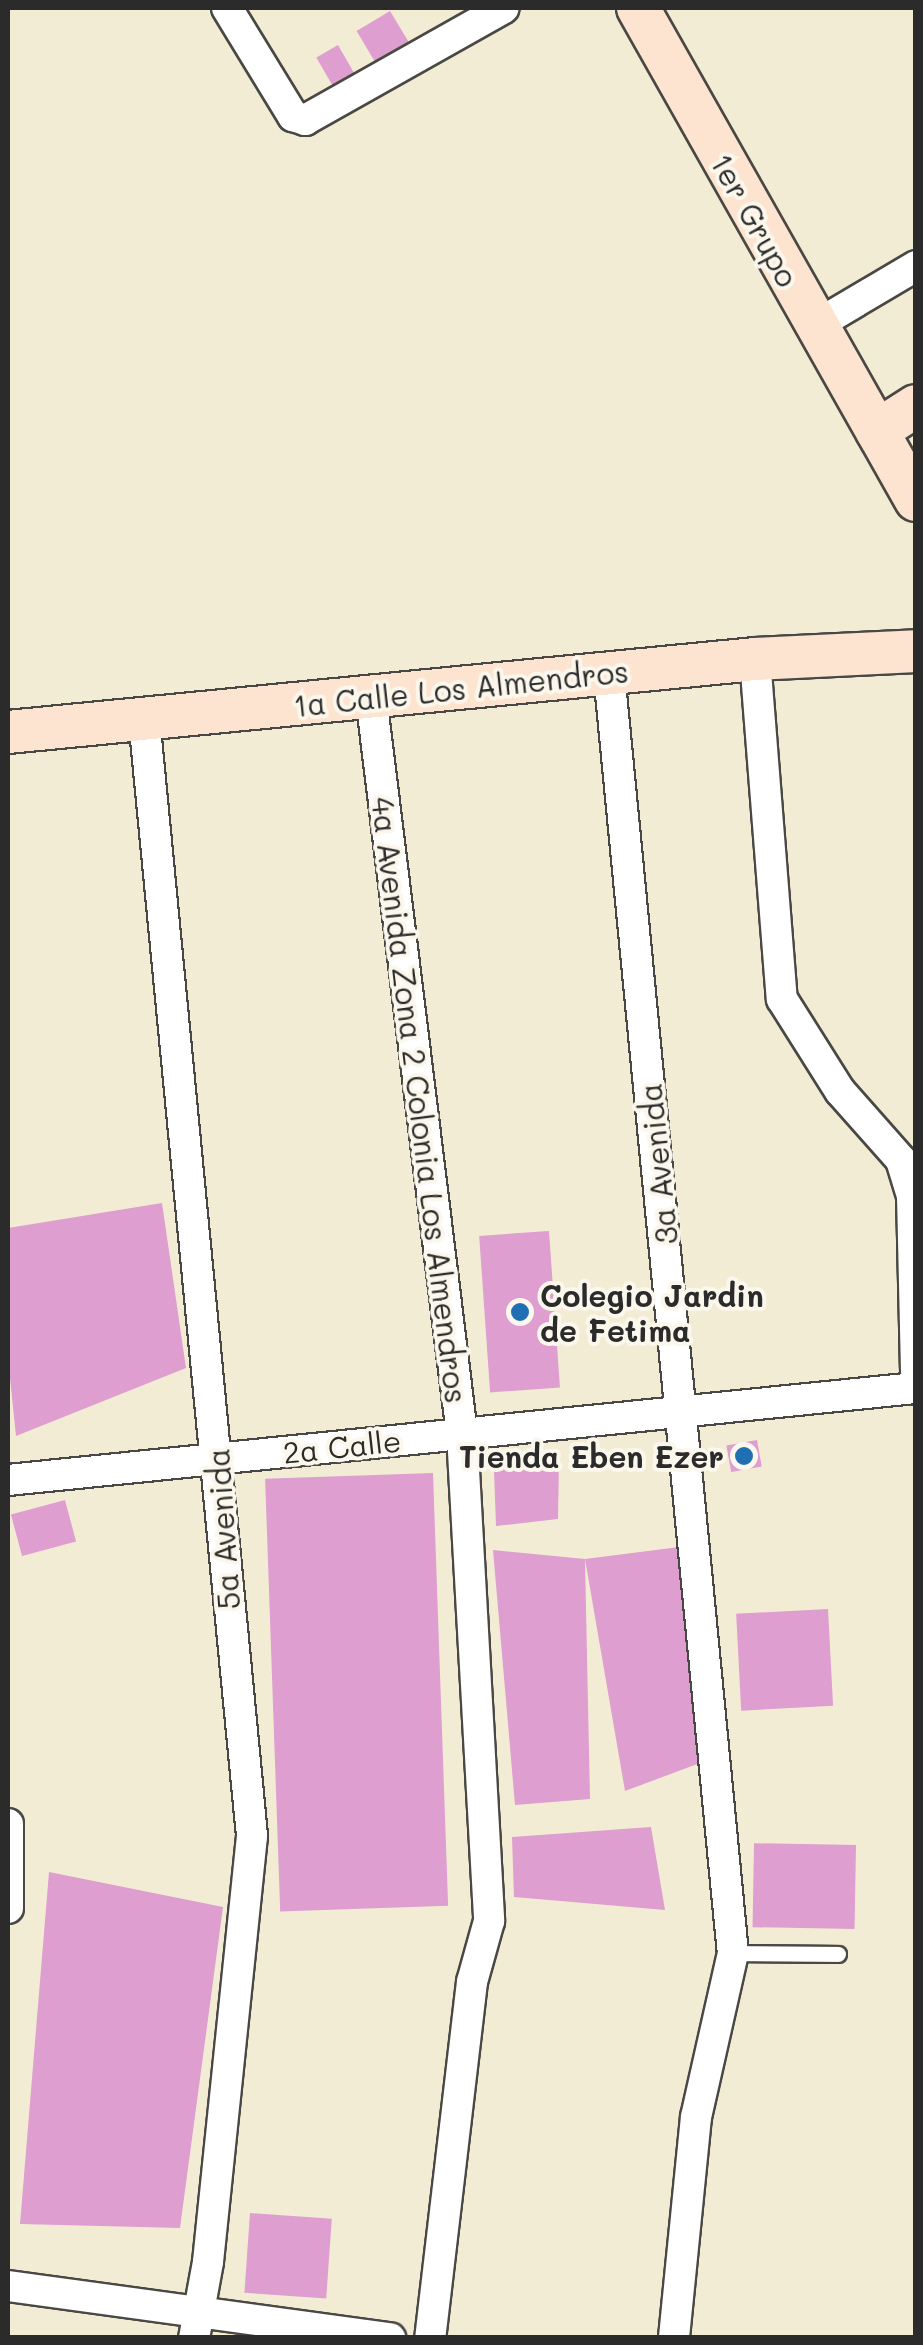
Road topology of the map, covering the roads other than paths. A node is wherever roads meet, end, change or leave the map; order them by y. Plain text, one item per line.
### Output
1 (228, 8) edge
2 (504, 8) edge
3 (638, 8) edge
4 (916, 266) edge
5 (814, 327) junction
6 (916, 406) edge
7 (876, 431) junction
8 (916, 500) edge
9 (916, 651) edge
10 (755, 659) junction
11 (609, 673) junction
12 (371, 697) junction
13 (144, 718) junction
14 (8, 732) edge
15 (916, 1372) edge
16 (916, 1388) edge
17 (683, 1412) junction
18 (462, 1434) junction
19 (219, 1458) junction
20 (8, 1480) edge
21 (8, 1824) edge
22 (8, 1908) edge
23 (733, 1953) junction
24 (838, 1954) dead end
25 (8, 2286) edge
26 (195, 2325) edge
27 (390, 2338) edge
28 (430, 2338) edge
29 (674, 2338) edge

1 - 2 street
3 - 5 street, 1er Grupo
4 - 5 street
5 - 7 street, 1er Grupo
6 - 7 street
7 - 8 street, 1er Grupo
9 - 10 street, 1a Calle Los Almendros
10 - 11 street, 1a Calle Los Almendros
10 - 15 street
11 - 12 street, 1a Calle Los Almendros
11 - 17 street, 3a Avenida
12 - 13 street, 1a Calle Los Almendros
12 - 18 street, 4a Avenida Zona 2 Colonia Los Almendros
13 - 14 street, 1a Calle Los Almendros
13 - 19 street, 5a Avenida
16 - 17 street, 2a Calle
17 - 18 street, 2a Calle
17 - 23 street, 3a Avenida
18 - 19 street, 2a Calle
18 - 28 street, 4a Avenida Zona 2 Colonia Los Almendros
19 - 20 street, 2a Calle
19 - 26 street, 5a Avenida
21 - 22 street
23 - 24 lane
23 - 29 street, 3a Avenida
25 - 26 street
26 - 27 street

